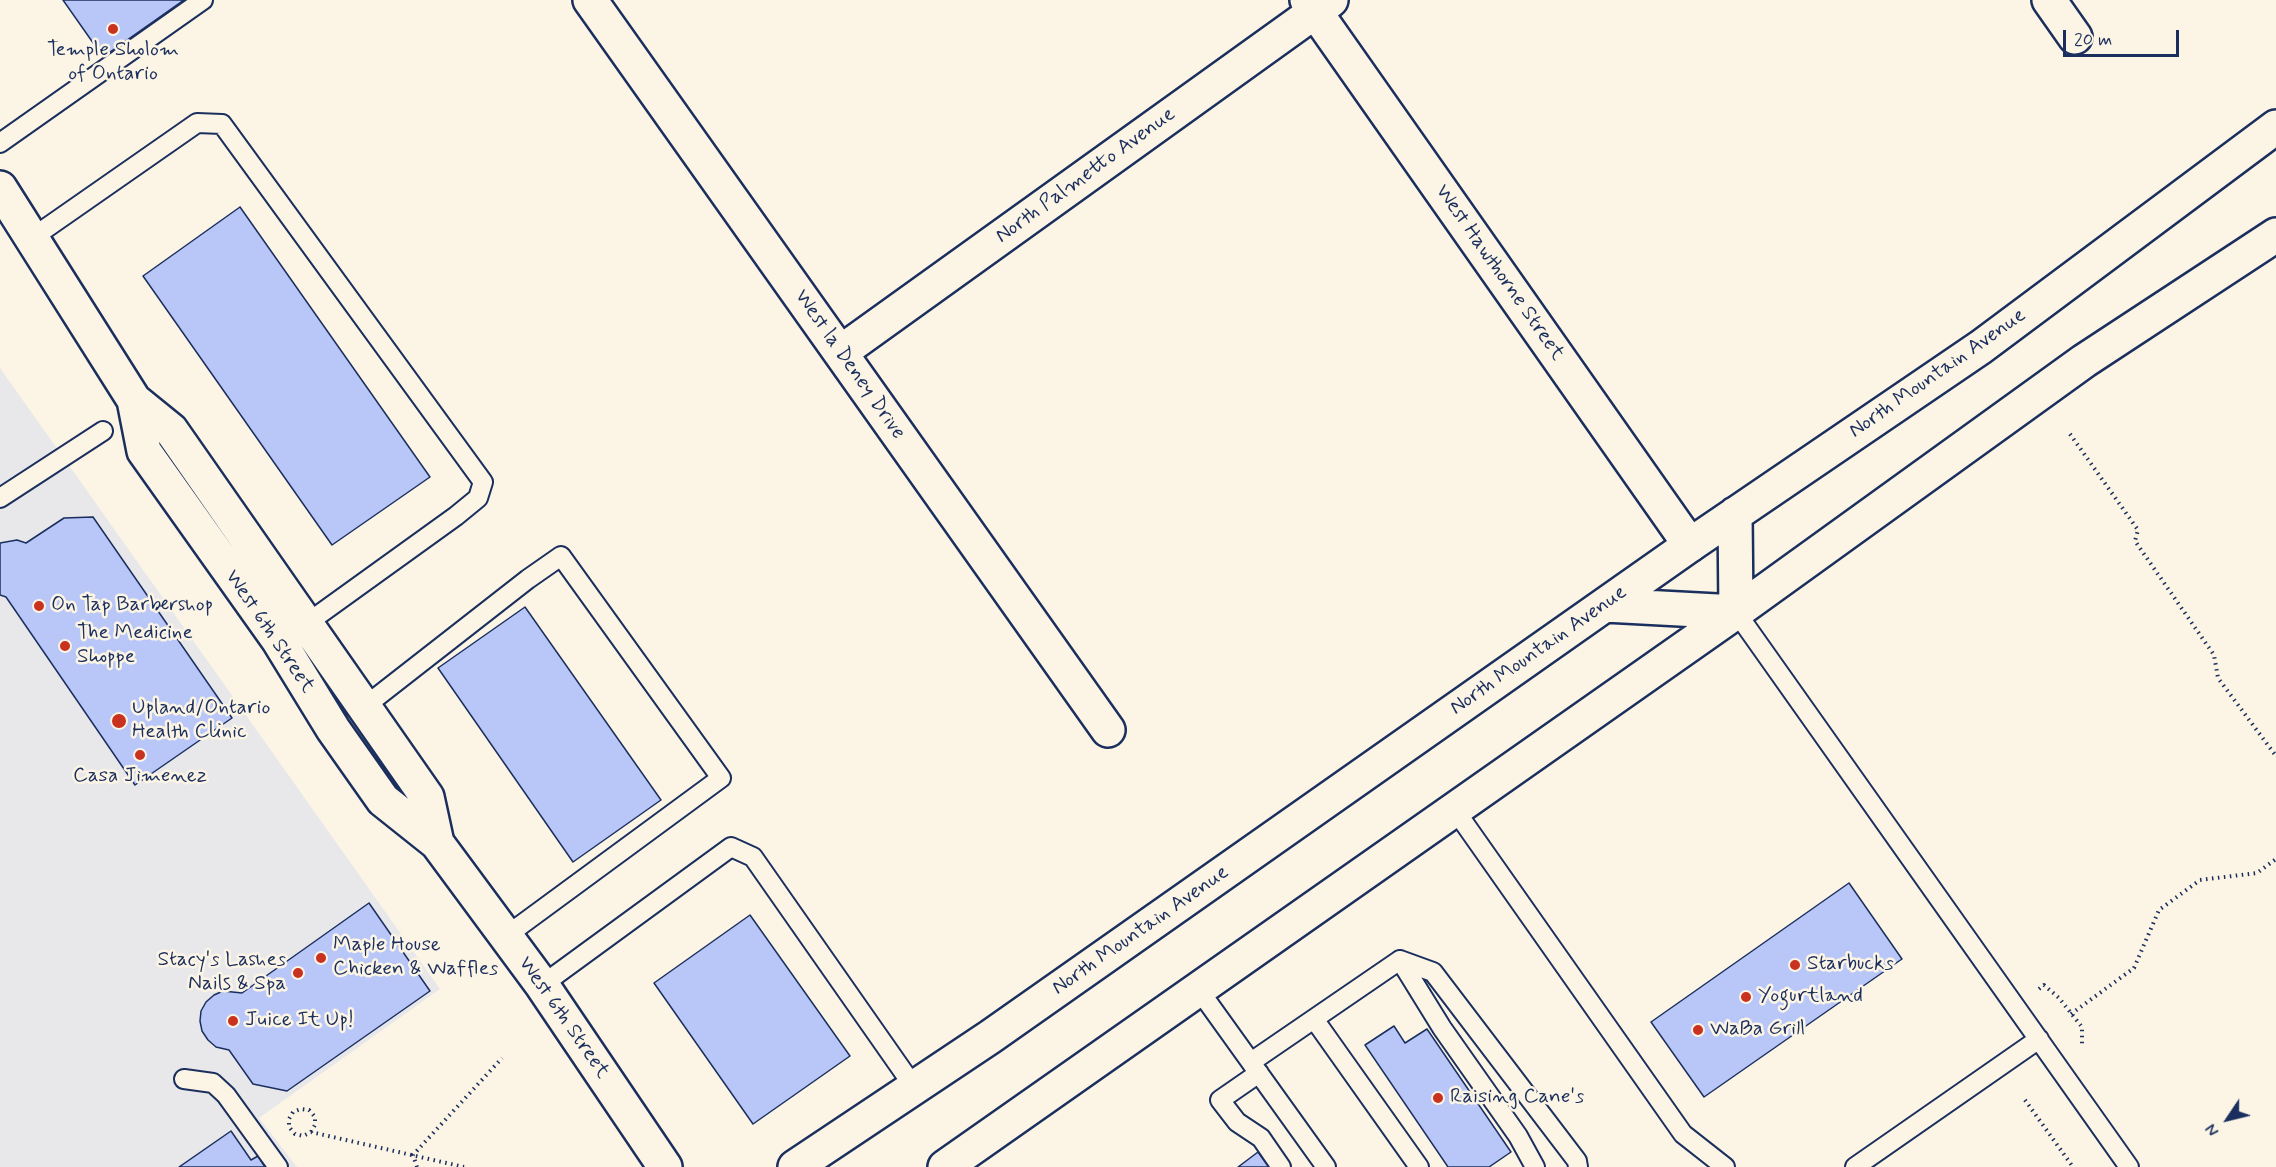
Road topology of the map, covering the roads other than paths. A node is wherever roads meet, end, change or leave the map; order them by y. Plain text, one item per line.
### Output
1 (203, 0) edge
2 (590, 0) edge
3 (2049, 0) edge
4 (1318, 4) edge
5 (2075, 37) dead end
6 (2276, 127) edge
7 (0, 143) edge
8 (0, 188) edge
9 (2276, 235) edge
10 (32, 238) junction
11 (841, 352) junction
12 (134, 400) junction
13 (103, 431) dead end
14 (0, 498) edge
15 (1735, 514) junction
16 (1690, 545) junction
17 (1605, 605) junction
18 (1736, 612) junction
19 (306, 624) junction
20 (364, 707) junction
21 (1108, 730) dead end
22 (1455, 810) junction
23 (437, 843) junction
24 (506, 936) junction
25 (1400, 960) junction
26 (542, 986) junction
27 (1199, 990) junction
28 (1314, 1019) junction
29 (2039, 1039) junction
30 (1255, 1067) junction
31 (184, 1079) dead end
32 (914, 1087) junction
33 (278, 1167) edge
34 (665, 1167) edge
35 (795, 1167) edge
36 (945, 1167) edge
37 (1281, 1167) edge
38 (1326, 1167) edge
39 (1419, 1167) edge
40 (1535, 1167) edge
41 (1578, 1167) edge
42 (1725, 1167) edge
43 (1855, 1167) edge
44 (2129, 1167) edge

1 - 7 lane
2 - 11 street, West la Deney Drive
3 - 5 street
4 - 11 street, North Palmetto Avenue
4 - 16 street, West Hawthorne Street
6 - 15 street, North Mountain Avenue
8 - 10 street, West 6th Street
9 - 18 street
10 - 12 street, West 6th Street
10 - 19 lane
11 - 21 street, West la Deney Drive
12 - 19 street, West 6th Street
12 - 23 street, West 6th Street
13 - 14 lane
15 - 16 street, North Mountain Avenue
15 - 18 street
16 - 17 street, North Mountain Avenue
17 - 18 street
17 - 32 street, North Mountain Avenue
18 - 22 street
18 - 29 lane
19 - 20 street, West 6th Street
20 - 23 street, West 6th Street
20 - 24 lane
22 - 27 street
22 - 42 lane
23 - 24 street, West 6th Street
24 - 26 street, West 6th Street
25 - 28 lane
25 - 40 lane
25 - 41 lane
26 - 32 lane
26 - 34 street, West 6th Street
27 - 30 lane
27 - 36 street
28 - 30 lane
28 - 39 lane
29 - 43 lane
29 - 44 lane
30 - 37 lane
30 - 38 lane
31 - 33 lane
32 - 35 street, North Mountain Avenue

